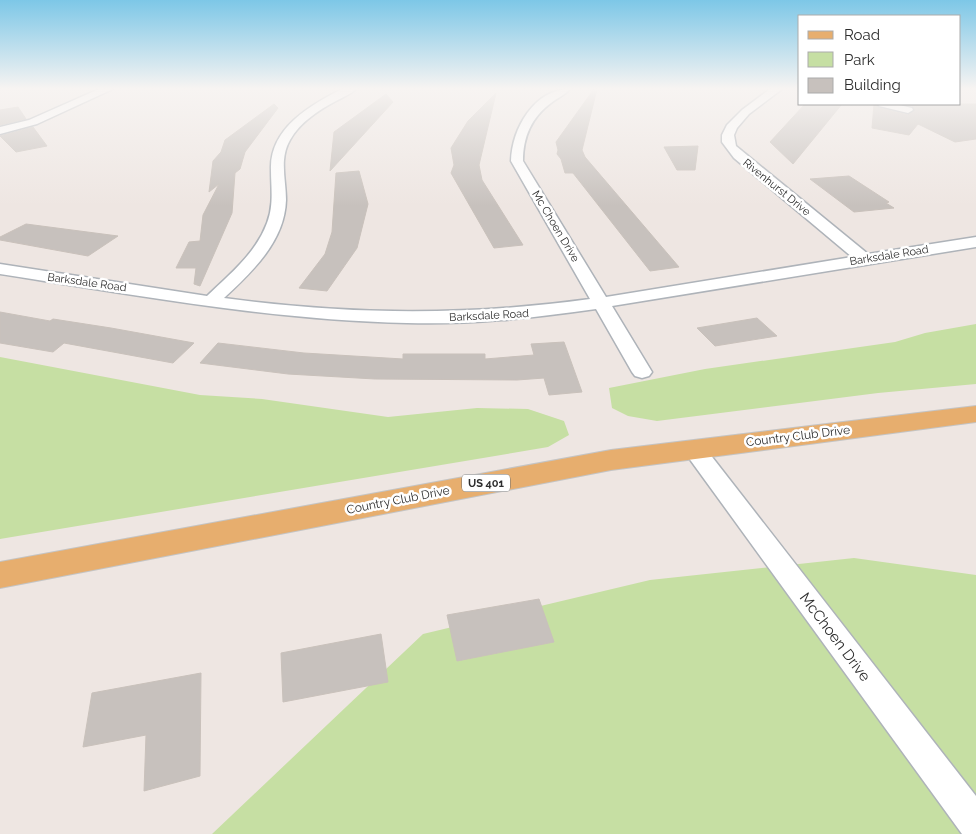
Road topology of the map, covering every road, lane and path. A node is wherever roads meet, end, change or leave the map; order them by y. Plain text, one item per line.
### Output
1 (294, 128) edge
2 (523, 128) edge
3 (729, 128) edge
4 (976, 242) edge
5 (864, 258) junction
6 (0, 269) edge
7 (212, 300) junction
8 (603, 304) junction
9 (642, 372) dead end
10 (976, 414) edge
11 (694, 449) junction
12 (0, 575) edge
13 (976, 824) edge

1 - 7 street
2 - 8 street, Mc Choen Drive
3 - 5 street, Rivenhurst Drive
4 - 5 street, Barksdale Road
5 - 8 street, Barksdale Road
6 - 7 street, Barksdale Road
7 - 8 street, Barksdale Road
8 - 9 street, Mc Choen Drive
10 - 11 main road, Country Club Drive / US 401
11 - 12 main road, Country Club Drive / US 401
11 - 13 street, McChoen Drive

